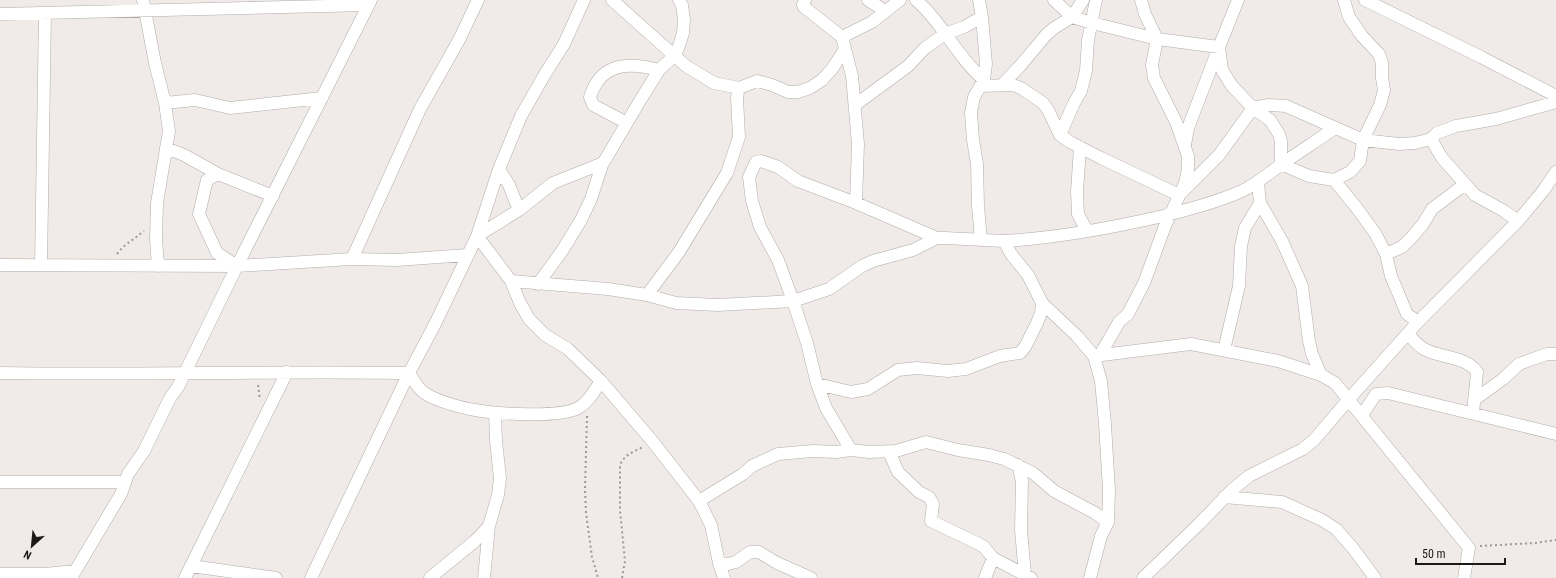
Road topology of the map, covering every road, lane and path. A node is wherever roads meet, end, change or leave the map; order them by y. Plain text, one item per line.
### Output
1 (478, 0) edge
2 (584, 0) edge
3 (612, 0) edge
4 (678, 0) edge
5 (805, 0) edge
6 (868, 0) edge
7 (900, 0) edge
8 (916, 0) edge
9 (979, 0) edge
10 (1054, 0) edge
11 (1096, 0) edge
12 (1141, 0) edge
13 (1238, 0) edge
14 (1344, 0) edge
15 (1365, 0) edge
16 (369, 3) edge
17 (144, 5) edge
18 (1078, 7) edge
19 (885, 11) junction
20 (45, 13) junction
21 (0, 14) edge
22 (982, 17) junction
23 (1092, 23) junction
24 (945, 34) junction
25 (1157, 39) junction
26 (843, 43) junction
27 (1219, 47) junction
28 (675, 55) junction
29 (659, 70) junction
30 (982, 83) junction
31 (1002, 85) junction
32 (739, 88) junction
33 (1556, 96) edge
34 (322, 98) junction
35 (1556, 102) edge
36 (166, 104) junction
37 (854, 105) junction
38 (1254, 108) junction
39 (627, 123) junction
40 (1335, 128) junction
41 (1060, 135) junction
42 (1431, 139) junction
43 (1363, 140) junction
44 (1080, 147) junction
45 (166, 148) junction
46 (1184, 148) junction
47 (603, 163) junction
48 (1281, 164) junction
49 (499, 169) junction
50 (1556, 173) edge
51 (218, 174) junction
52 (1334, 180) junction
53 (1258, 182) junction
54 (1465, 184) junction
55 (1179, 194) junction
56 (272, 196) junction
57 (856, 203) junction
58 (1260, 203) junction
59 (519, 210) junction
60 (1171, 214) junction
61 (1518, 221) junction
62 (156, 223) junction
63 (1086, 231) junction
64 (477, 236) junction
65 (937, 238) junction
66 (981, 240) junction
67 (1004, 241) junction
68 (1386, 254) junction
69 (467, 255) junction
70 (352, 259) junction
71 (0, 265) edge
72 (41, 266) junction
73 (108, 266) junction
74 (158, 266) junction
75 (237, 266) junction
76 (510, 281) junction
77 (538, 284) junction
78 (647, 295) junction
79 (793, 301) junction
80 (1042, 303) junction
81 (1418, 322) junction
82 (1408, 334) junction
83 (1224, 350) junction
84 (1556, 354) edge
85 (1097, 356) junction
86 (254, 372) junction
87 (287, 372) junction
88 (0, 373) edge
89 (409, 373) junction
90 (184, 374) junction
91 (1321, 375) junction
92 (601, 381) junction
93 (817, 384) junction
94 (1349, 398) junction
95 (1474, 400) junction
96 (586, 402) junction
97 (495, 413) junction
98 (1473, 413) junction
99 (1362, 415) junction
100 (262, 421) junction
101 (1556, 434) edge
102 (653, 442) junction
103 (851, 450) junction
104 (889, 452) junction
105 (1018, 465) junction
106 (0, 482) edge
107 (125, 482) junction
108 (1224, 497) junction
109 (698, 501) junction
110 (1108, 522) junction
111 (489, 526) junction
112 (1556, 540) edge
113 (1469, 548) junction
114 (993, 558) junction
115 (719, 563) junction
116 (192, 566) junction
117 (0, 574) edge
118 (73, 574) edge
119 (1028, 576) edge
120 (185, 578) edge
121 (276, 578) edge
122 (311, 578) edge
123 (430, 578) edge
124 (484, 578) edge
125 (598, 578) edge
126 (622, 578) edge
127 (724, 578) edge
128 (811, 578) edge
129 (985, 578) edge
130 (1090, 578) edge
131 (1143, 578) edge
132 (1375, 578) edge
133 (1464, 578) edge

1 - 70 street
2 - 49 street
3 - 28 street
4 - 28 street
5 - 26 street
6 - 19 street
7 - 19 street
8 - 24 street
9 - 22 street
10 - 18 street
11 - 23 street
12 - 25 street
13 - 27 street
14 - 43 street
15 - 33 street
16 - 17 street
16 - 34 street
17 - 20 street
17 - 36 street
18 - 23 street
18 - 31 street
19 - 26 street
20 - 21 street
20 - 72 street
22 - 24 street
22 - 30 street
23 - 25 street
23 - 41 street
24 - 30 street
24 - 37 street
25 - 27 street
25 - 46 street
26 - 32 street
26 - 37 street
27 - 38 street
27 - 46 street
28 - 29 street
28 - 32 street
29 - 39 street
29 - 39 street
30 - 31 street
30 - 66 street
31 - 41 street
32 - 78 street
34 - 36 street
34 - 56 street
35 - 42 street
36 - 45 street
37 - 57 street
38 - 40 street
38 - 48 street
38 - 55 street
39 - 47 street
40 - 43 street
40 - 48 street
41 - 44 street
42 - 43 street
42 - 54 street
43 - 52 street
44 - 55 street
44 - 63 street
45 - 51 street
45 - 62 street
46 - 55 street
47 - 59 street
47 - 77 street
48 - 52 street
48 - 53 street
49 - 59 street
49 - 64 street
50 - 61 street
51 - 56 street
51 - 75 street
52 - 68 street
53 - 58 street
53 - 60 street
54 - 61 street
54 - 68 street
55 - 60 street
56 - 75 street
57 - 65 street
57 - 79 street
58 - 83 street
58 - 91 street
59 - 64 street
60 - 63 street
60 - 85 street
61 - 81 street
62 - 73 path
62 - 74 street
63 - 67 street
64 - 69 street
64 - 76 street
65 - 66 street
65 - 79 street
66 - 67 street
67 - 80 street
68 - 81 street
69 - 70 street
69 - 89 street
70 - 75 street
71 - 72 street
72 - 73 street
73 - 74 street
74 - 75 street
75 - 90 street
76 - 77 street
76 - 92 street
77 - 78 street
78 - 79 street
79 - 93 street
80 - 85 street
80 - 93 street
81 - 82 street
82 - 94 street
82 - 95 street
83 - 85 street
83 - 91 street
84 - 95 street
85 - 110 street
86 - 87 street
86 - 90 street
86 - 100 path
87 - 89 street
87 - 100 street
88 - 90 street
89 - 97 street
89 - 122 street
90 - 107 street
91 - 94 street
92 - 96 street
92 - 102 street
93 - 103 street
94 - 99 street
94 - 108 street
95 - 98 street
96 - 97 street
96 - 125 path
97 - 111 street
98 - 99 street
98 - 101 street
99 - 113 street
100 - 116 street
102 - 109 street
102 - 126 path
103 - 104 street
103 - 109 street
104 - 105 street
104 - 114 street
105 - 110 street
105 - 119 street
106 - 107 street
107 - 118 street
108 - 131 street
108 - 132 street
109 - 115 street
110 - 130 street
111 - 123 street
111 - 124 street
112 - 113 path
113 - 133 street
114 - 119 street
114 - 129 street
115 - 127 street
115 - 128 street
116 - 120 street
116 - 121 street
117 - 118 street

